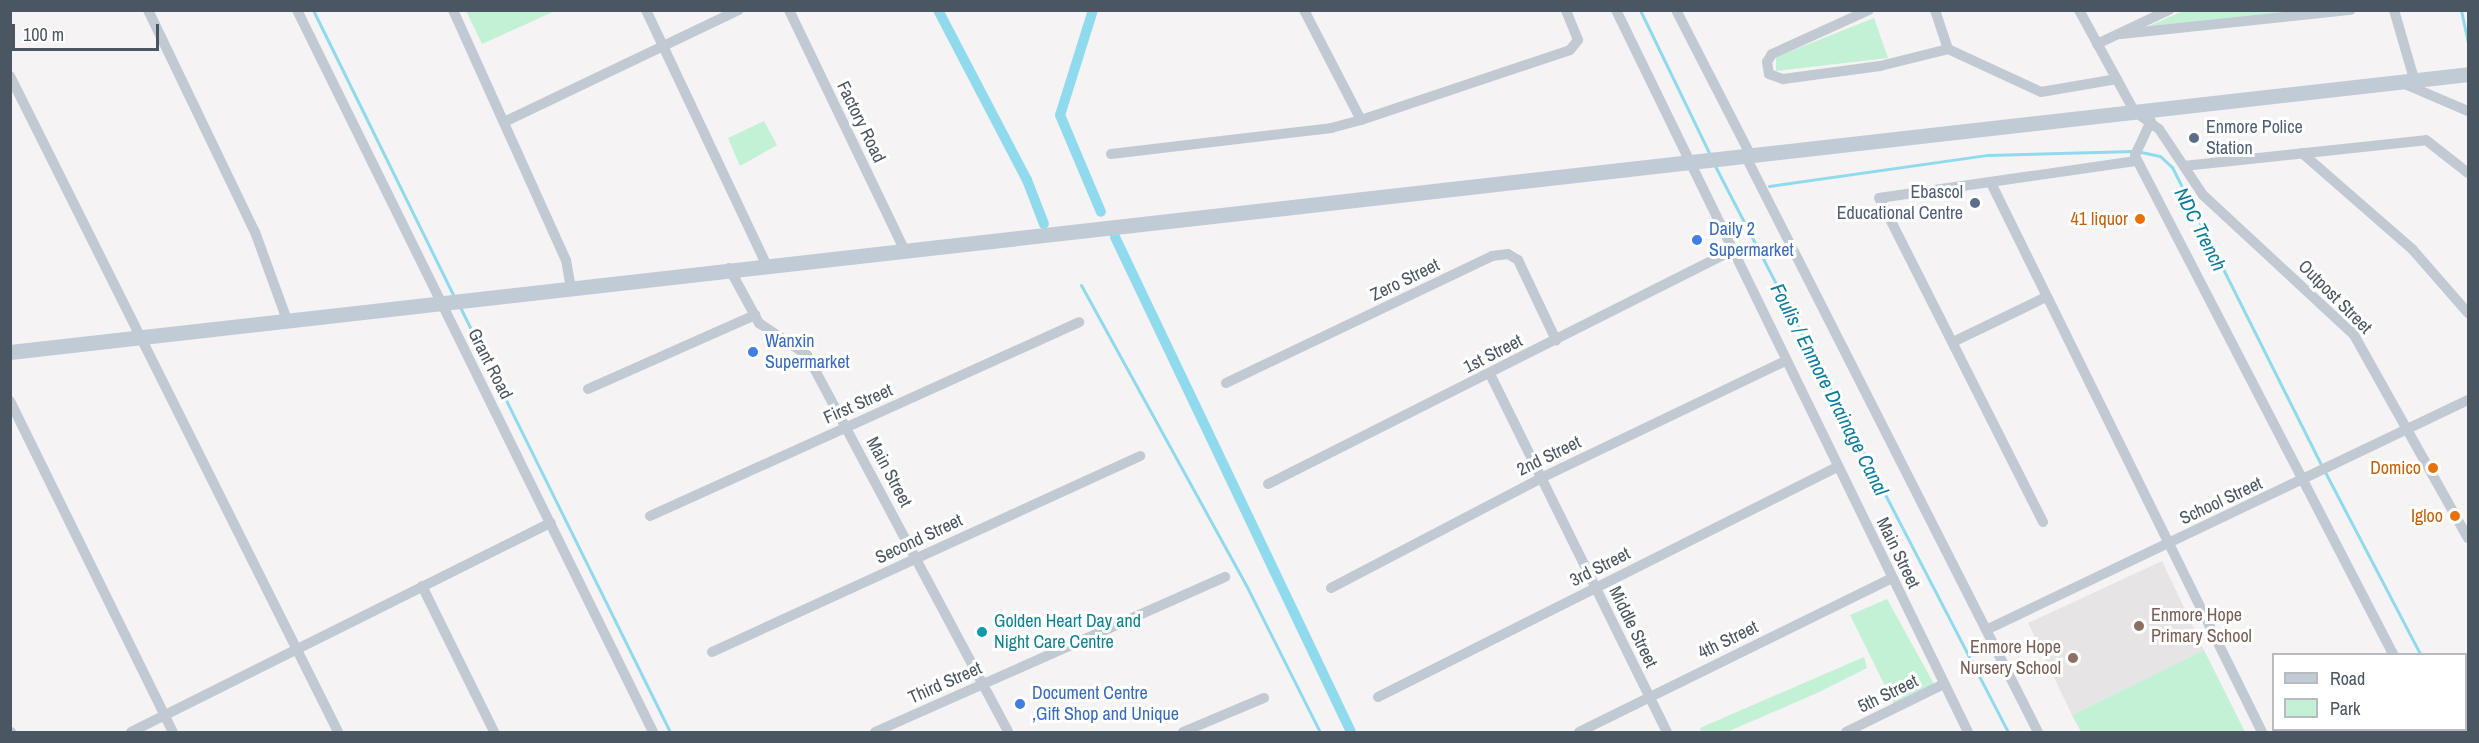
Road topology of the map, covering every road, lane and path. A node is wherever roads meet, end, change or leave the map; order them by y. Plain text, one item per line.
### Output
1 (148, 10) edge
2 (297, 10) edge
3 (453, 10) edge
4 (646, 10) edge
5 (739, 10) edge
6 (789, 10) edge
7 (1304, 10) edge
8 (1566, 10) edge
9 (1616, 10) edge
10 (1676, 10) edge
11 (1869, 10) edge
12 (1935, 10) edge
13 (2079, 10) edge
14 (2169, 10) edge
15 (2351, 10) edge
16 (2394, 10) edge
17 (2121, 34) junction
18 (2097, 44) junction
19 (663, 46) junction
20 (1948, 49) junction
21 (2468, 74) edge
22 (10, 76) edge
23 (2117, 80) junction
24 (2406, 80) junction
25 (2134, 111) junction
26 (2469, 111) edge
27 (1361, 120) junction
28 (2151, 121) junction
29 (504, 122) junction
30 (2302, 153) junction
31 (1111, 154) dead end
32 (1748, 155) junction
33 (2136, 159) junction
34 (1687, 161) junction
35 (2184, 166) junction
36 (2469, 173) edge
37 (1991, 183) junction
38 (903, 247) junction
39 (1731, 251) junction
40 (762, 260) junction
41 (729, 268) junction
42 (571, 284) junction
43 (2044, 298) junction
44 (441, 303) junction
45 (2469, 313) edge
46 (755, 315) junction
47 (287, 320) junction
48 (1079, 322) dead end
49 (140, 339) junction
50 (1556, 340) junction
51 (1953, 342) junction
52 (10, 352) edge
53 (1785, 362) junction
54 (1490, 375) junction
55 (1226, 383) dead end
56 (588, 389) dead end
57 (2469, 400) edge
58 (10, 401) edge
59 (846, 428) junction
60 (2410, 428) junction
61 (1140, 456) dead end
62 (1837, 467) junction
63 (1541, 478) junction
64 (2303, 480) junction
65 (1268, 484) dead end
66 (651, 516) dead end
67 (2043, 522) dead end
68 (551, 523) junction
69 (2469, 538) edge
70 (2168, 544) junction
71 (916, 559) junction
72 (1225, 577) dead end
73 (1892, 578) junction
74 (422, 586) junction
75 (1331, 588) dead end
76 (1595, 588) junction
77 (1986, 630) junction
78 (298, 651) junction
79 (712, 652) dead end
80 (2392, 653) edge
81 (1944, 684) junction
82 (982, 685) junction
83 (1378, 697) dead end
84 (1650, 697) junction
85 (1264, 698) dead end
86 (165, 716) junction
87 (131, 732) edge
88 (173, 732) edge
89 (338, 732) edge
90 (494, 732) edge
91 (653, 732) edge
92 (875, 732) edge
93 (1008, 732) edge
94 (1183, 732) edge
95 (1579, 732) edge
96 (1667, 732) edge
97 (1846, 732) edge
98 (1968, 732) edge
99 (2038, 732) edge
100 (2262, 732) edge

1 - 47 street
2 - 44 street, Grant Road
3 - 29 street
4 - 19 street
5 - 19 street
6 - 38 street, Factory Road
7 - 27 street
8 - 27 street
9 - 34 street, Main Street
10 - 32 street
11 - 20 street
12 - 20 street
13 - 18 street
14 - 17 street
15 - 17 street
16 - 24 street
17 - 18 street
18 - 23 street
19 - 29 street
19 - 40 street
20 - 23 street
21 - 24 main road
22 - 49 street
23 - 25 street
24 - 25 main road
24 - 26 street
25 - 28 street
25 - 32 main road
27 - 31 street
28 - 33 street
28 - 35 street, Outpost Street
29 - 42 street
30 - 35 street
30 - 36 street
30 - 45 street
32 - 34 main road
32 - 77 street
33 - 37 street
33 - 64 street
34 - 38 main road
34 - 39 street, Main Street
35 - 60 street, Outpost Street
37 - 43 street
37 - 51 street
38 - 40 main road
39 - 50 street, 1st Street
39 - 53 street, Main Street
40 - 41 main road
41 - 42 main road
41 - 46 street
42 - 44 main road
43 - 51 street
43 - 70 street
44 - 47 main road
44 - 68 street, Grant Road
46 - 56 street
46 - 59 street, Main Street
47 - 49 main road
48 - 59 street, First Street
49 - 52 main road
49 - 78 street
50 - 54 street, 1st Street
50 - 55 street, Zero Street
51 - 67 street
53 - 62 street, Main Street
53 - 63 street, 2nd Street
54 - 63 street, Middle Street
54 - 65 street, 1st Street
57 - 60 street, School Street
58 - 86 street
59 - 66 street, First Street
59 - 71 street, Main Street
60 - 64 street, School Street
60 - 69 street, Outpost Street
61 - 71 street, Second Street
62 - 73 street, Main Street
62 - 76 street, 3rd Street
63 - 75 street, 2nd Street
63 - 76 street, Middle Street
64 - 70 street, School Street
64 - 80 street
68 - 74 street
68 - 91 street, Grant Road
70 - 77 street, School Street
70 - 100 street
71 - 79 street, Second Street
71 - 82 street, Main Street
72 - 82 street, Third Street
73 - 81 street, Main Street
73 - 84 street, 4th Street
74 - 78 street
74 - 90 street
76 - 83 street, 3rd Street
76 - 84 street, Middle Street
77 - 99 street
78 - 86 street
78 - 89 street
81 - 97 street, 5th Street
81 - 98 street, Main Street
82 - 92 street, Third Street
82 - 93 street, Main Street
84 - 95 street, 4th Street
84 - 96 street, Middle Street
85 - 94 street
86 - 87 street
86 - 88 street

